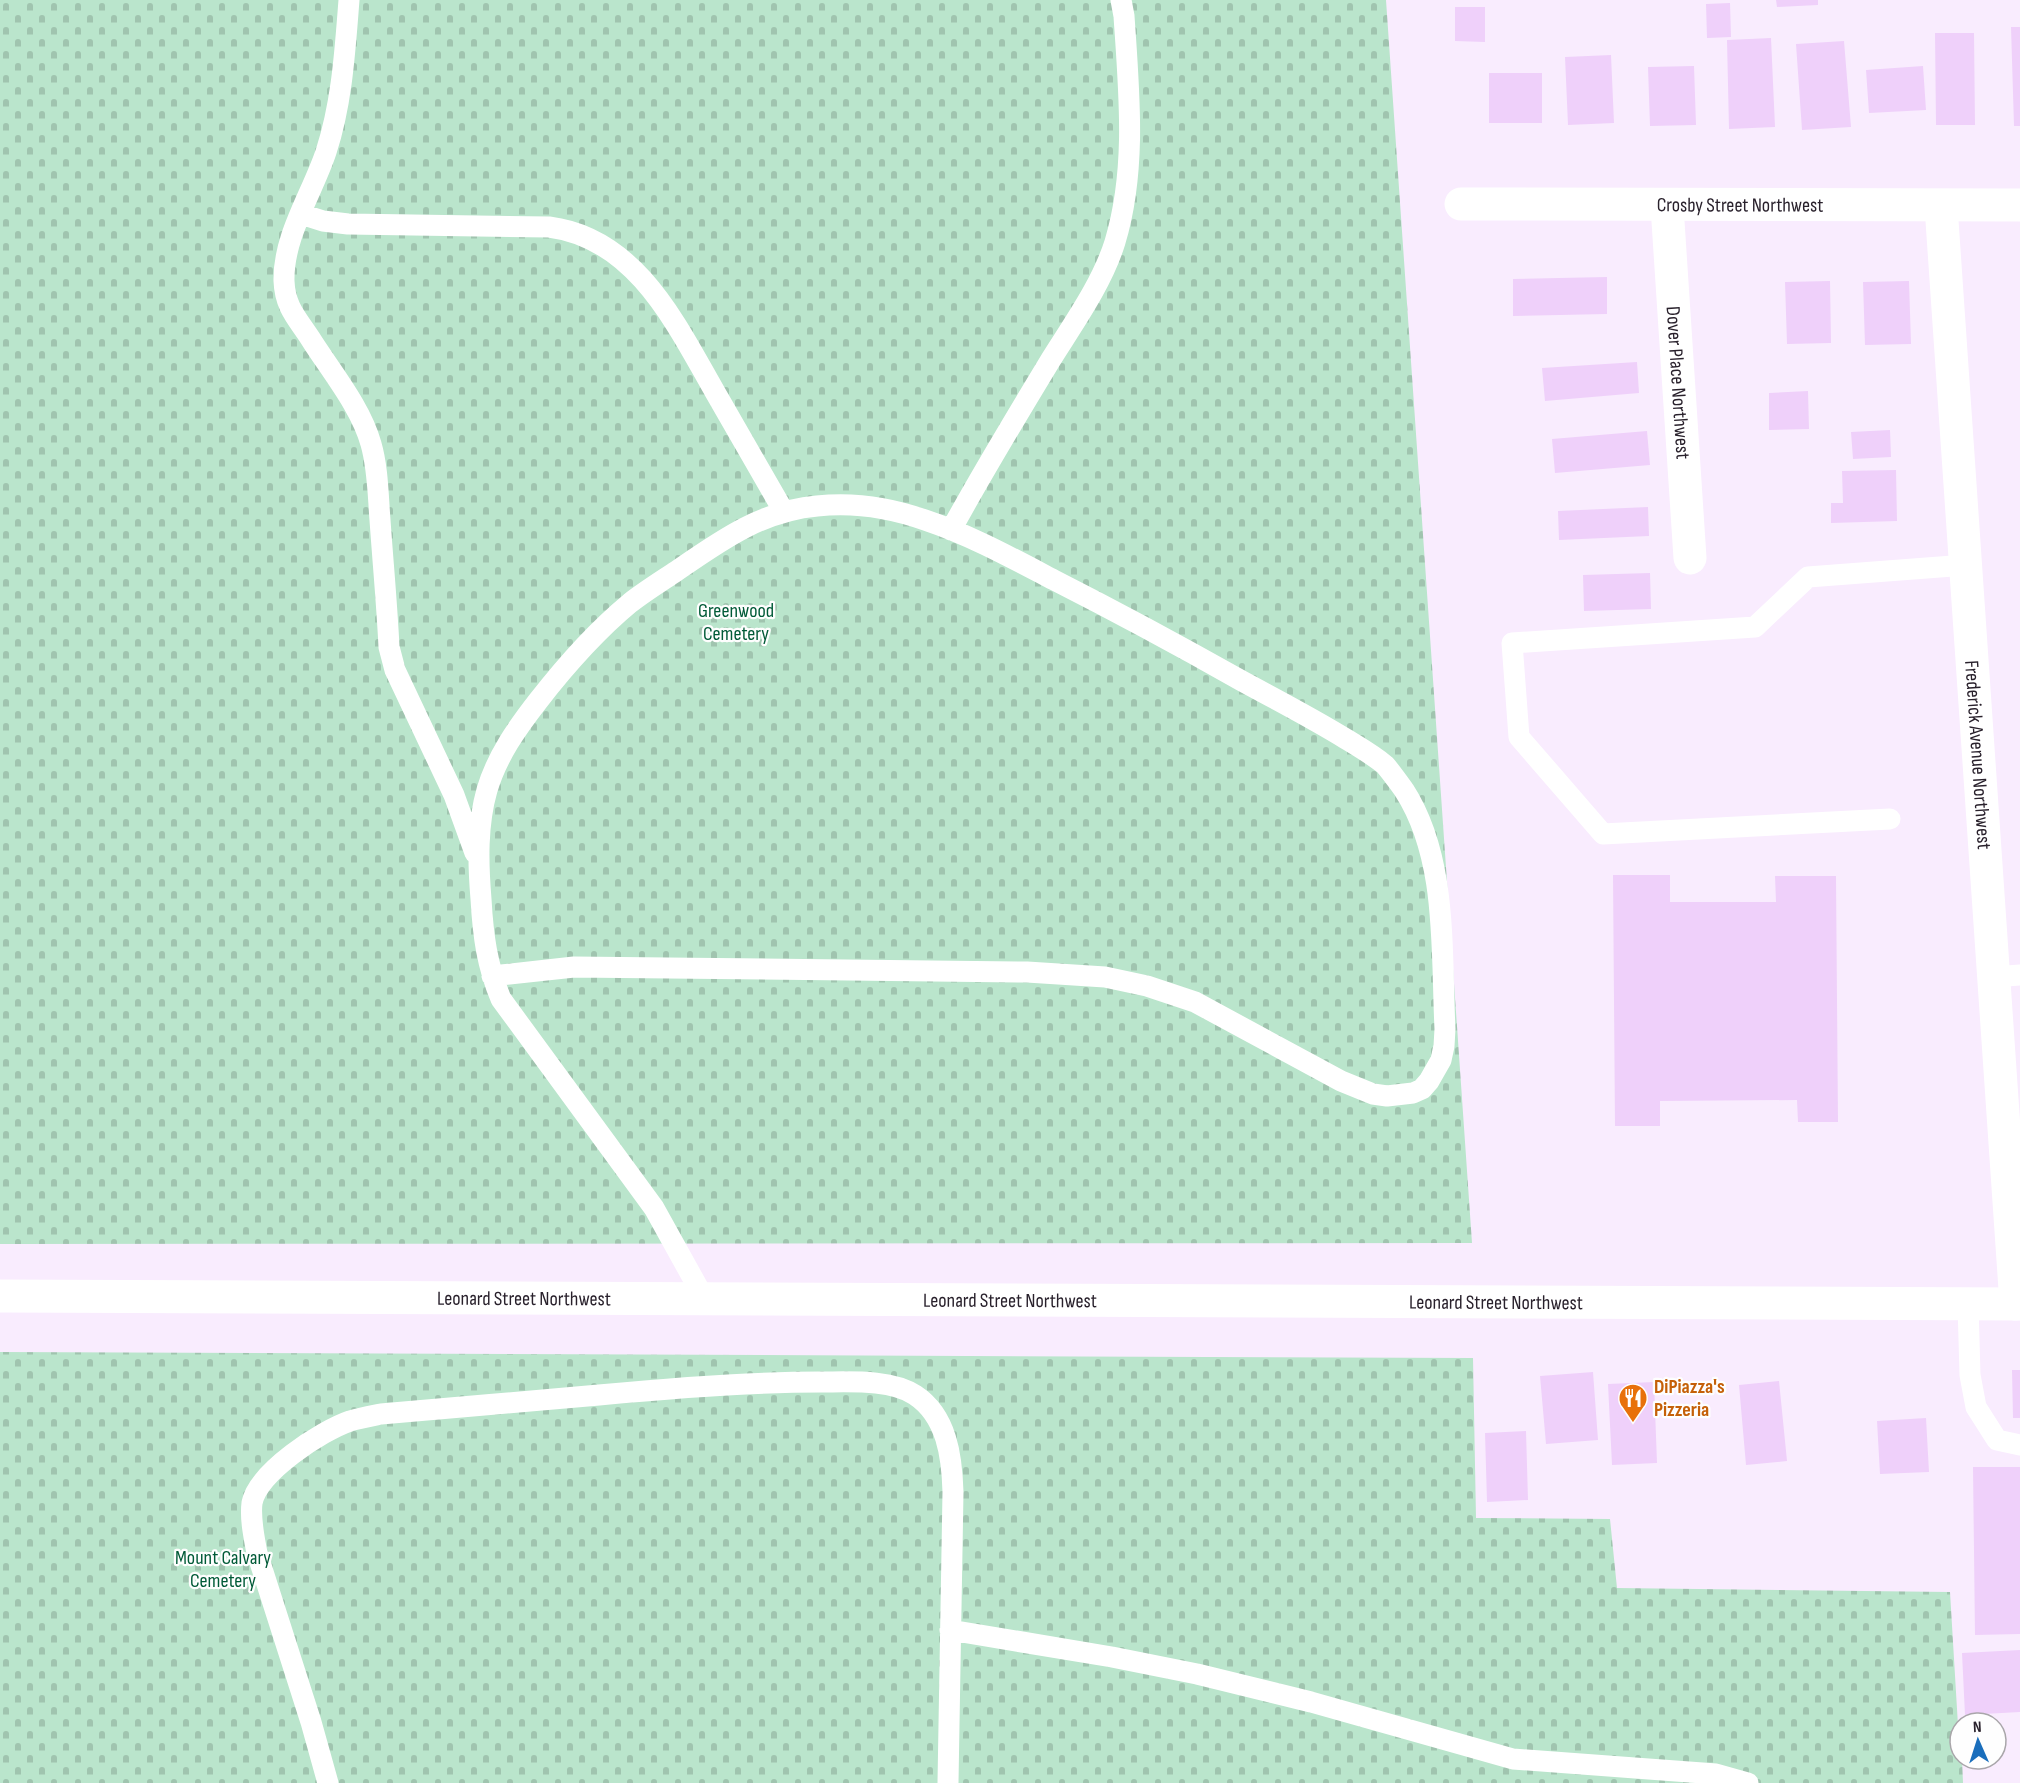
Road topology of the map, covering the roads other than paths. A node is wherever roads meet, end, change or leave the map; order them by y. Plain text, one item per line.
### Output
1 (349, 0) edge
2 (1121, 0) edge
3 (1461, 204) dead end
4 (2020, 205) edge
5 (1667, 206) junction
6 (1941, 206) junction
7 (301, 214) junction
8 (783, 512) junction
9 (951, 530) junction
10 (1690, 558) dead end
11 (1966, 565) junction
12 (1890, 819) dead end
13 (478, 862) junction
14 (492, 976) junction
15 (2007, 976) edge
16 (0, 1296) edge
17 (705, 1300) junction
18 (1968, 1304) junction
19 (2018, 1304) edge
20 (2020, 1445) edge
21 (950, 1630) junction
22 (328, 1783) edge
23 (948, 1783) edge
24 (1748, 1783) edge

1 - 7 lane
2 - 9 lane
3 - 5 street, Crosby Street Northwest
4 - 6 street, Crosby Street Northwest
5 - 6 street, Crosby Street Northwest
5 - 10 street, Dover Place Northwest
6 - 11 street, Frederick Avenue Northwest
7 - 8 lane
7 - 13 lane
8 - 9 lane
8 - 13 lane
9 - 14 lane
11 - 12 lane
11 - 15 street, Frederick Avenue Northwest
13 - 14 lane
14 - 17 lane
15 - 19 street, Frederick Avenue Northwest
16 - 17 street, Leonard Street Northwest
17 - 18 street, Leonard Street Northwest
18 - 19 street, Leonard Street Northwest
18 - 20 lane
21 - 22 lane
21 - 23 lane
21 - 24 lane

